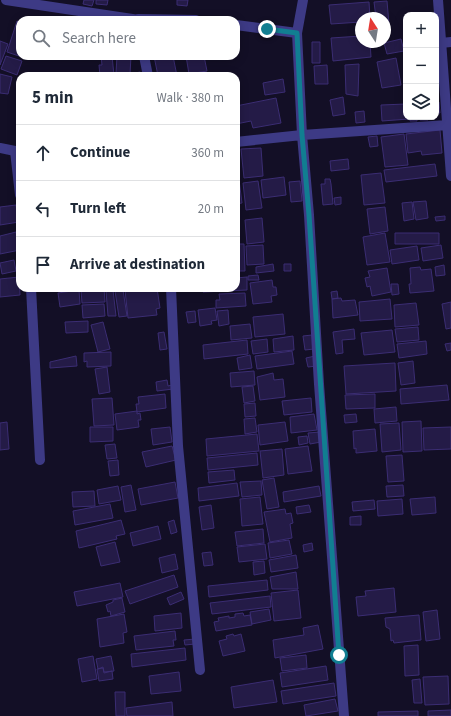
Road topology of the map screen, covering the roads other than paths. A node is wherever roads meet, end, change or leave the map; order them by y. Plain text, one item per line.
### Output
1 (6, 0) edge
2 (303, 0) edge
3 (438, 0) edge
4 (117, 16) edge
5 (240, 26) edge
6 (297, 33) junction
7 (446, 42) edge
8 (145, 60) edge
9 (147, 72) edge
10 (447, 125) junction
11 (302, 135) junction
12 (240, 142) edge
13 (0, 148) edge
14 (16, 151) edge
15 (451, 176) edge
16 (31, 292) edge
17 (171, 292) edge
18 (40, 460) dead end
19 (200, 670) dead end
20 (344, 716) edge

1 - 4 street
2 - 6 street
3 - 7 street
5 - 6 street
6 - 11 street
7 - 10 street
8 - 9 street
10 - 11 street
10 - 15 street
11 - 12 street
11 - 20 street
13 - 14 street
16 - 18 street
17 - 19 street

